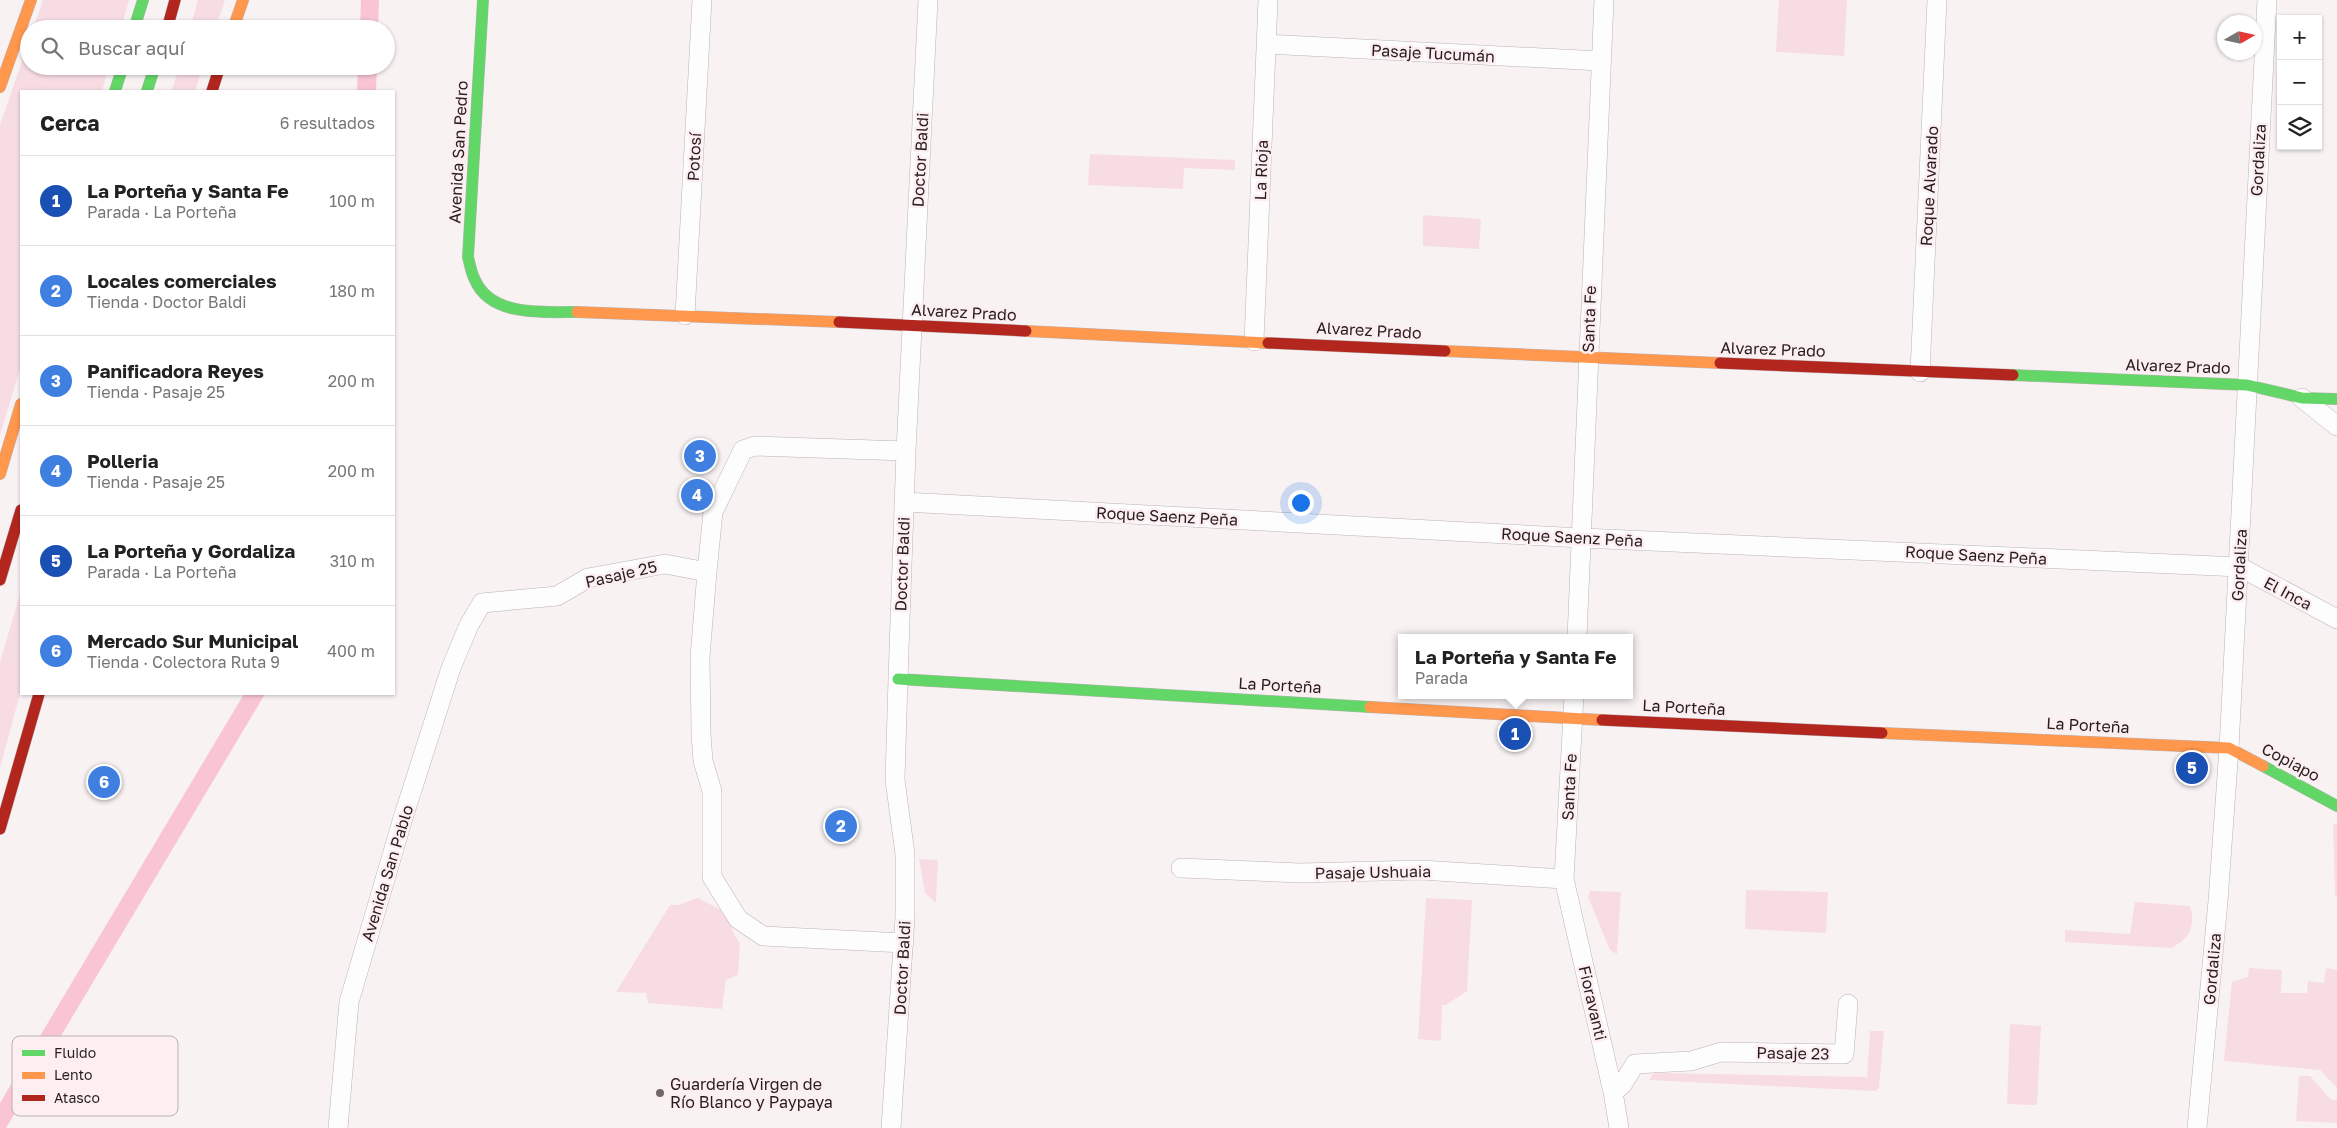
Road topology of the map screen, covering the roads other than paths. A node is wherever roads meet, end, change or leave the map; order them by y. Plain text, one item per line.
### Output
1 (31, 0) edge
2 (143, 0) edge
3 (175, 0) edge
4 (243, 0) edge
5 (483, 0) edge
6 (702, 0) edge
7 (928, 0) edge
8 (1268, 0) edge
9 (1604, 0) edge
10 (1937, 0) edge
11 (2267, 0) edge
12 (24, 20) edge
13 (137, 20) edge
14 (169, 20) edge
15 (236, 20) edge
16 (20, 31) edge
17 (1266, 44) junction
18 (1600, 62) junction
19 (120, 75) edge
20 (152, 75) edge
21 (217, 75) edge
22 (0, 87) edge
23 (115, 90) edge
24 (148, 90) edge
25 (212, 90) edge
26 (491, 299) joint
27 (685, 315) junction
28 (912, 326) junction
29 (1254, 340) junction
30 (1587, 358) junction
31 (1920, 372) junction
32 (2247, 385) junction
33 (2302, 398) junction
34 (2337, 398) edge
35 (20, 407) edge
36 (2337, 426) edge
37 (906, 452) junction
38 (0, 474) edge
39 (904, 502) junction
40 (20, 513) edge
41 (1582, 538) junction
42 (2240, 567) junction
43 (706, 572) junction
44 (0, 580) edge
45 (2337, 619) edge
46 (469, 625) joint
47 (1577, 634) edge
48 (898, 680) junction
49 (39, 695) edge
50 (1574, 699) edge
51 (1573, 719) junction
52 (2230, 748) junction
53 (2337, 806) edge
54 (0, 829) edge
55 (1181, 868) dead end
56 (1564, 879) junction
57 (904, 943) junction
58 (1848, 1004) dead end
59 (1613, 1092) junction
60 (338, 1128) edge
61 (891, 1128) edge
62 (1619, 1128) edge
63 (2197, 1128) edge

1 - 12 main road
2 - 13 main road
3 - 14 main road
4 - 15 main road
5 - 26 main road, Avenida San Pedro
6 - 27 street, Potosí
7 - 28 street, Doctor Baldi
8 - 17 street, La Rioja
9 - 18 street, Santa Fe
10 - 31 street, Roque Alvarado
11 - 32 street, Gordaliza
16 - 22 main road
17 - 18 street, Pasaje Tucumán
17 - 29 street, La Rioja
18 - 30 street, Santa Fe
19 - 23 main road
20 - 24 main road
21 - 25 main road
26 - 27 main road, Alvarez Prado
27 - 28 main road, Alvarez Prado
28 - 29 main road, Alvarez Prado
28 - 37 street, Doctor Baldi
29 - 30 main road, Alvarez Prado
30 - 31 main road, Alvarez Prado
30 - 41 street, Santa Fe
31 - 32 main road, Alvarez Prado
32 - 33 main road, Alvarez Prado
32 - 42 street, Gordaliza
33 - 34 main road, Alvarez Prado
33 - 36 street
35 - 38 main road
37 - 39 street, Doctor Baldi
37 - 43 street
39 - 41 street, Roque Saenz Peña
39 - 48 street, Doctor Baldi
40 - 44 main road
41 - 42 street, Roque Saenz Peña
41 - 47 street, Santa Fe
42 - 45 street, El Inca
42 - 52 street, Gordaliza
43 - 46 street, Pasaje 25
43 - 57 street
46 - 60 street, Avenida San Pablo
48 - 51 main road, La Porteña
48 - 57 street, Doctor Baldi
49 - 54 main road
50 - 51 street, Santa Fe
51 - 52 main road, La Porteña
51 - 56 street, Santa Fe
52 - 53 main road, Copiapo
52 - 63 street, Gordaliza
55 - 56 street, Pasaje Ushuaia
56 - 59 street, Fioravanti
57 - 61 street, Doctor Baldi
58 - 59 street, Pasaje 23
59 - 62 street, Fioravanti

